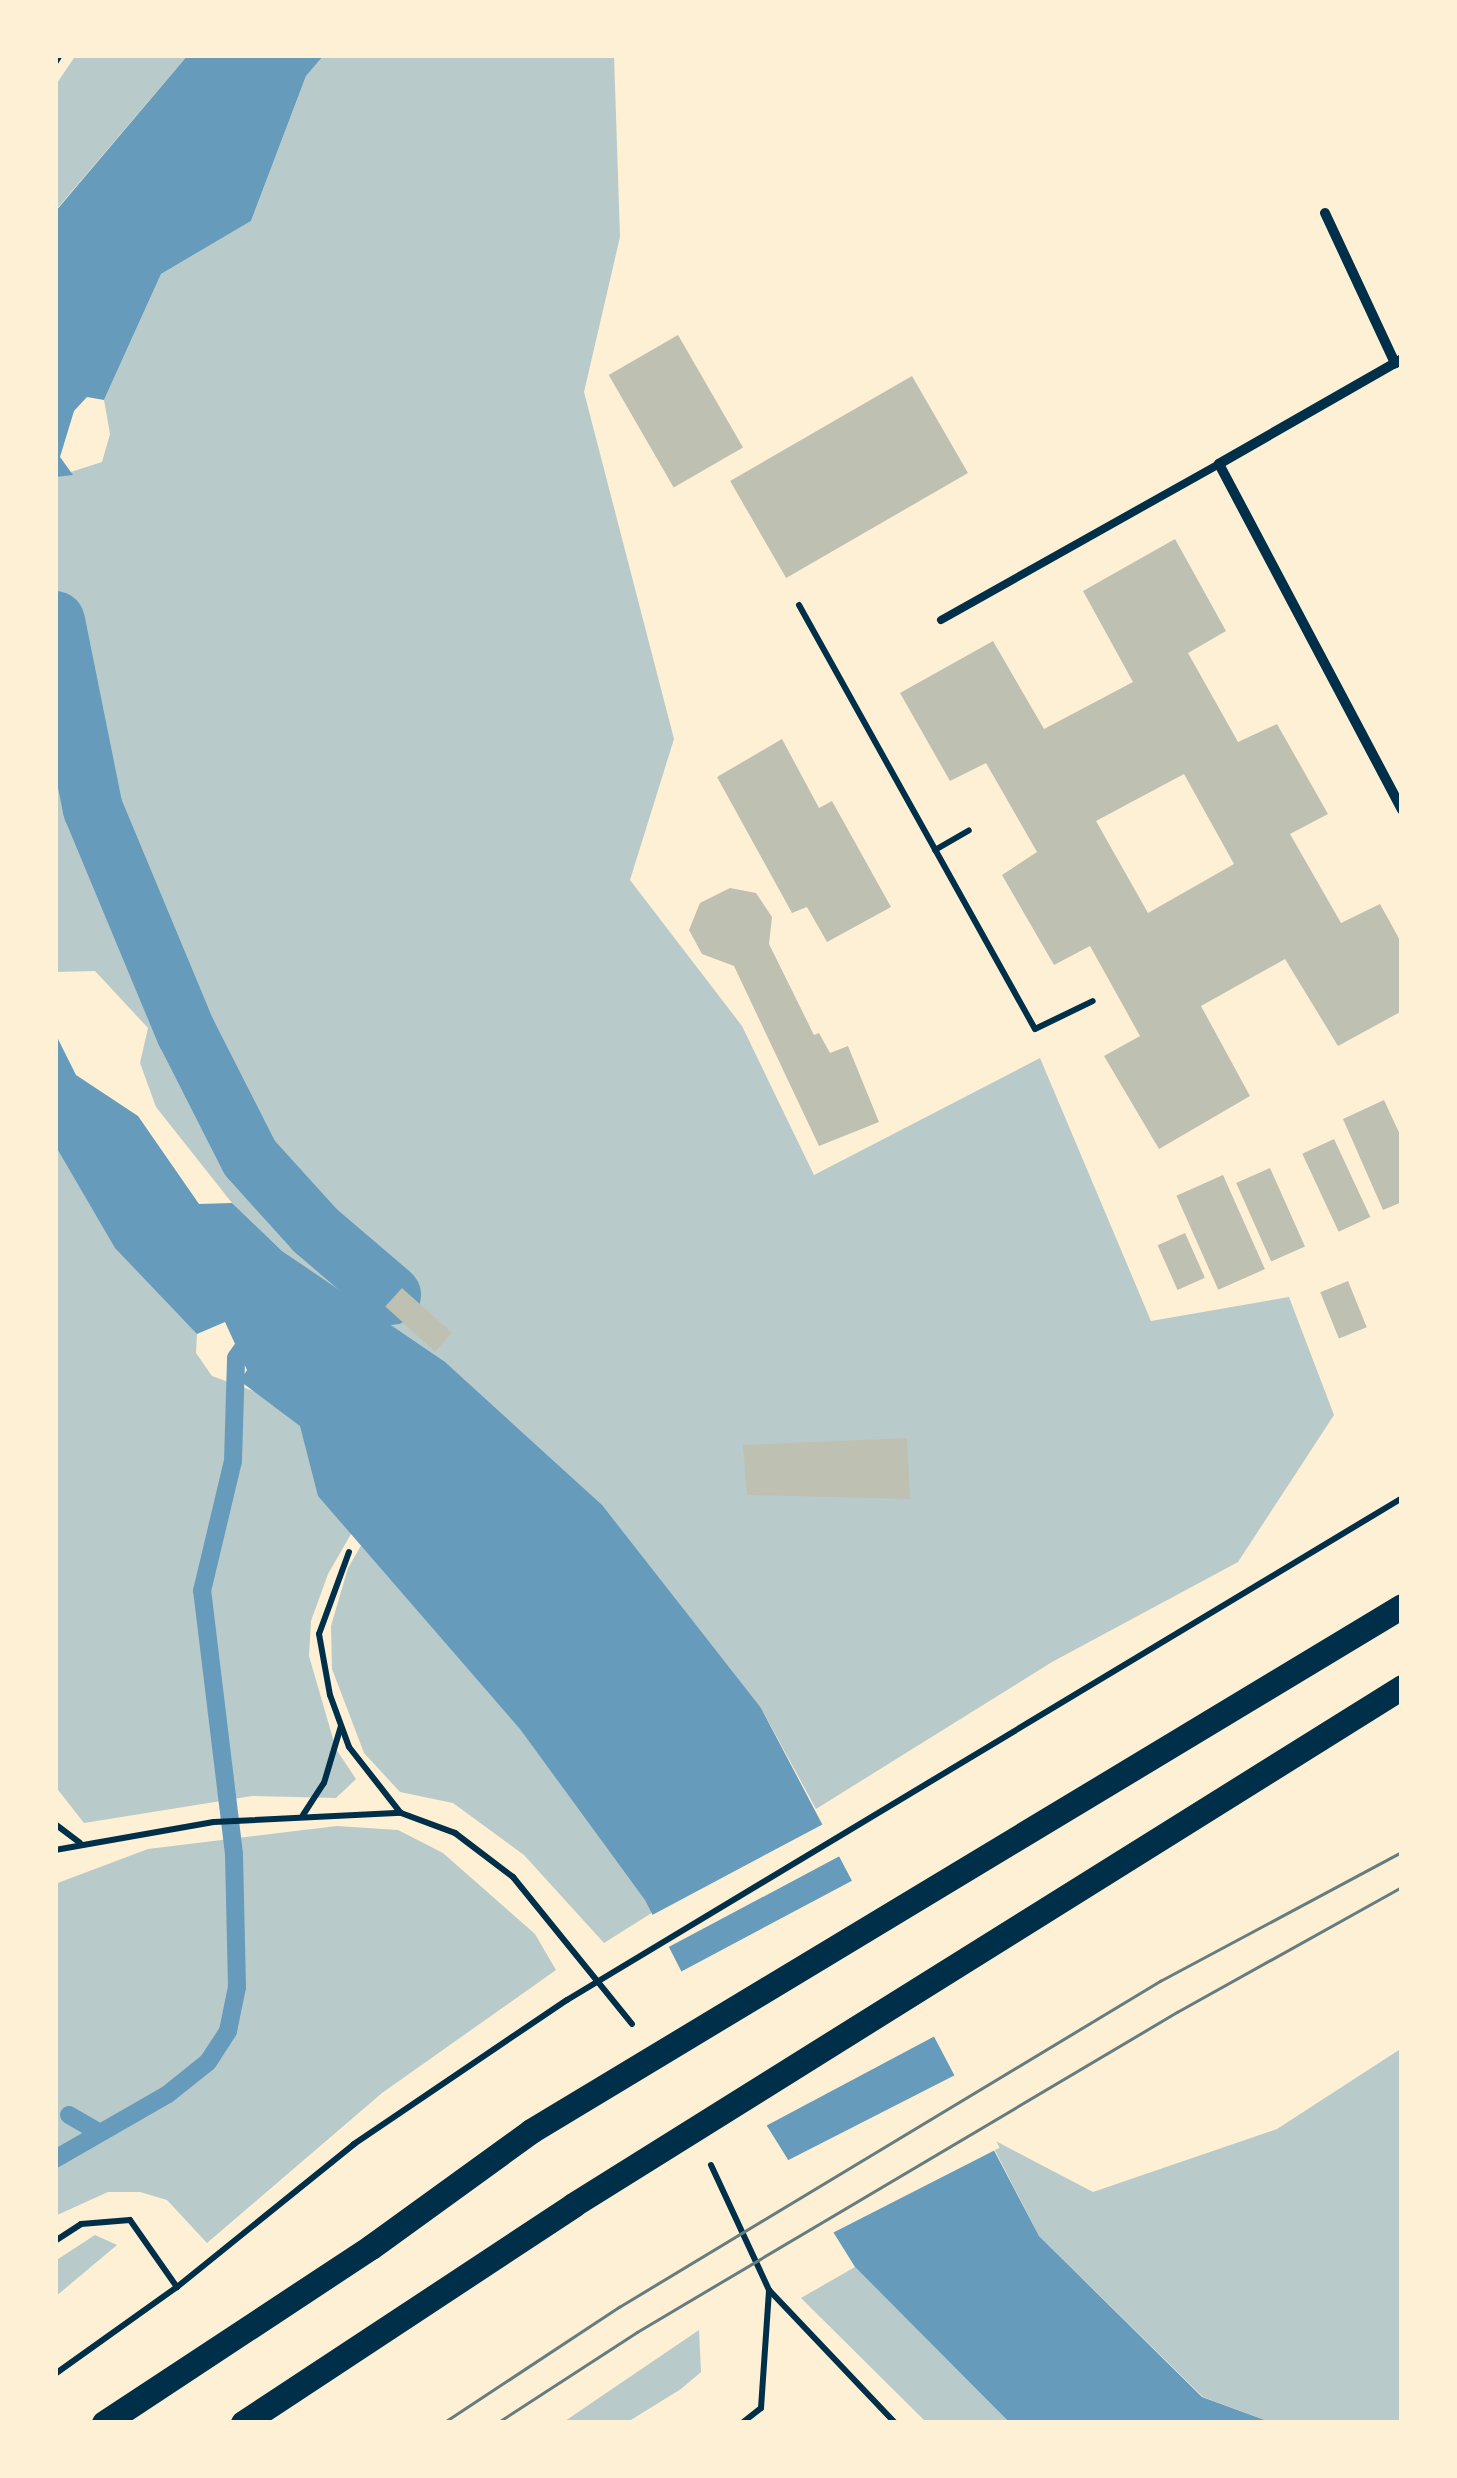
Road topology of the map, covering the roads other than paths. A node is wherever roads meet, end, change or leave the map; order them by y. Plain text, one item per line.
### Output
1 (1325, 213) dead end
2 (1398, 361) edge
3 (1219, 464) junction
4 (942, 620) dead end
5 (1402, 809) edge
6 (1402, 1606) edge
7 (1402, 1687) edge
8 (104, 2423) edge
9 (243, 2423) edge

1 - 2 street
2 - 3 street
3 - 4 lane
3 - 5 street
6 - 8 main road
7 - 9 main road

